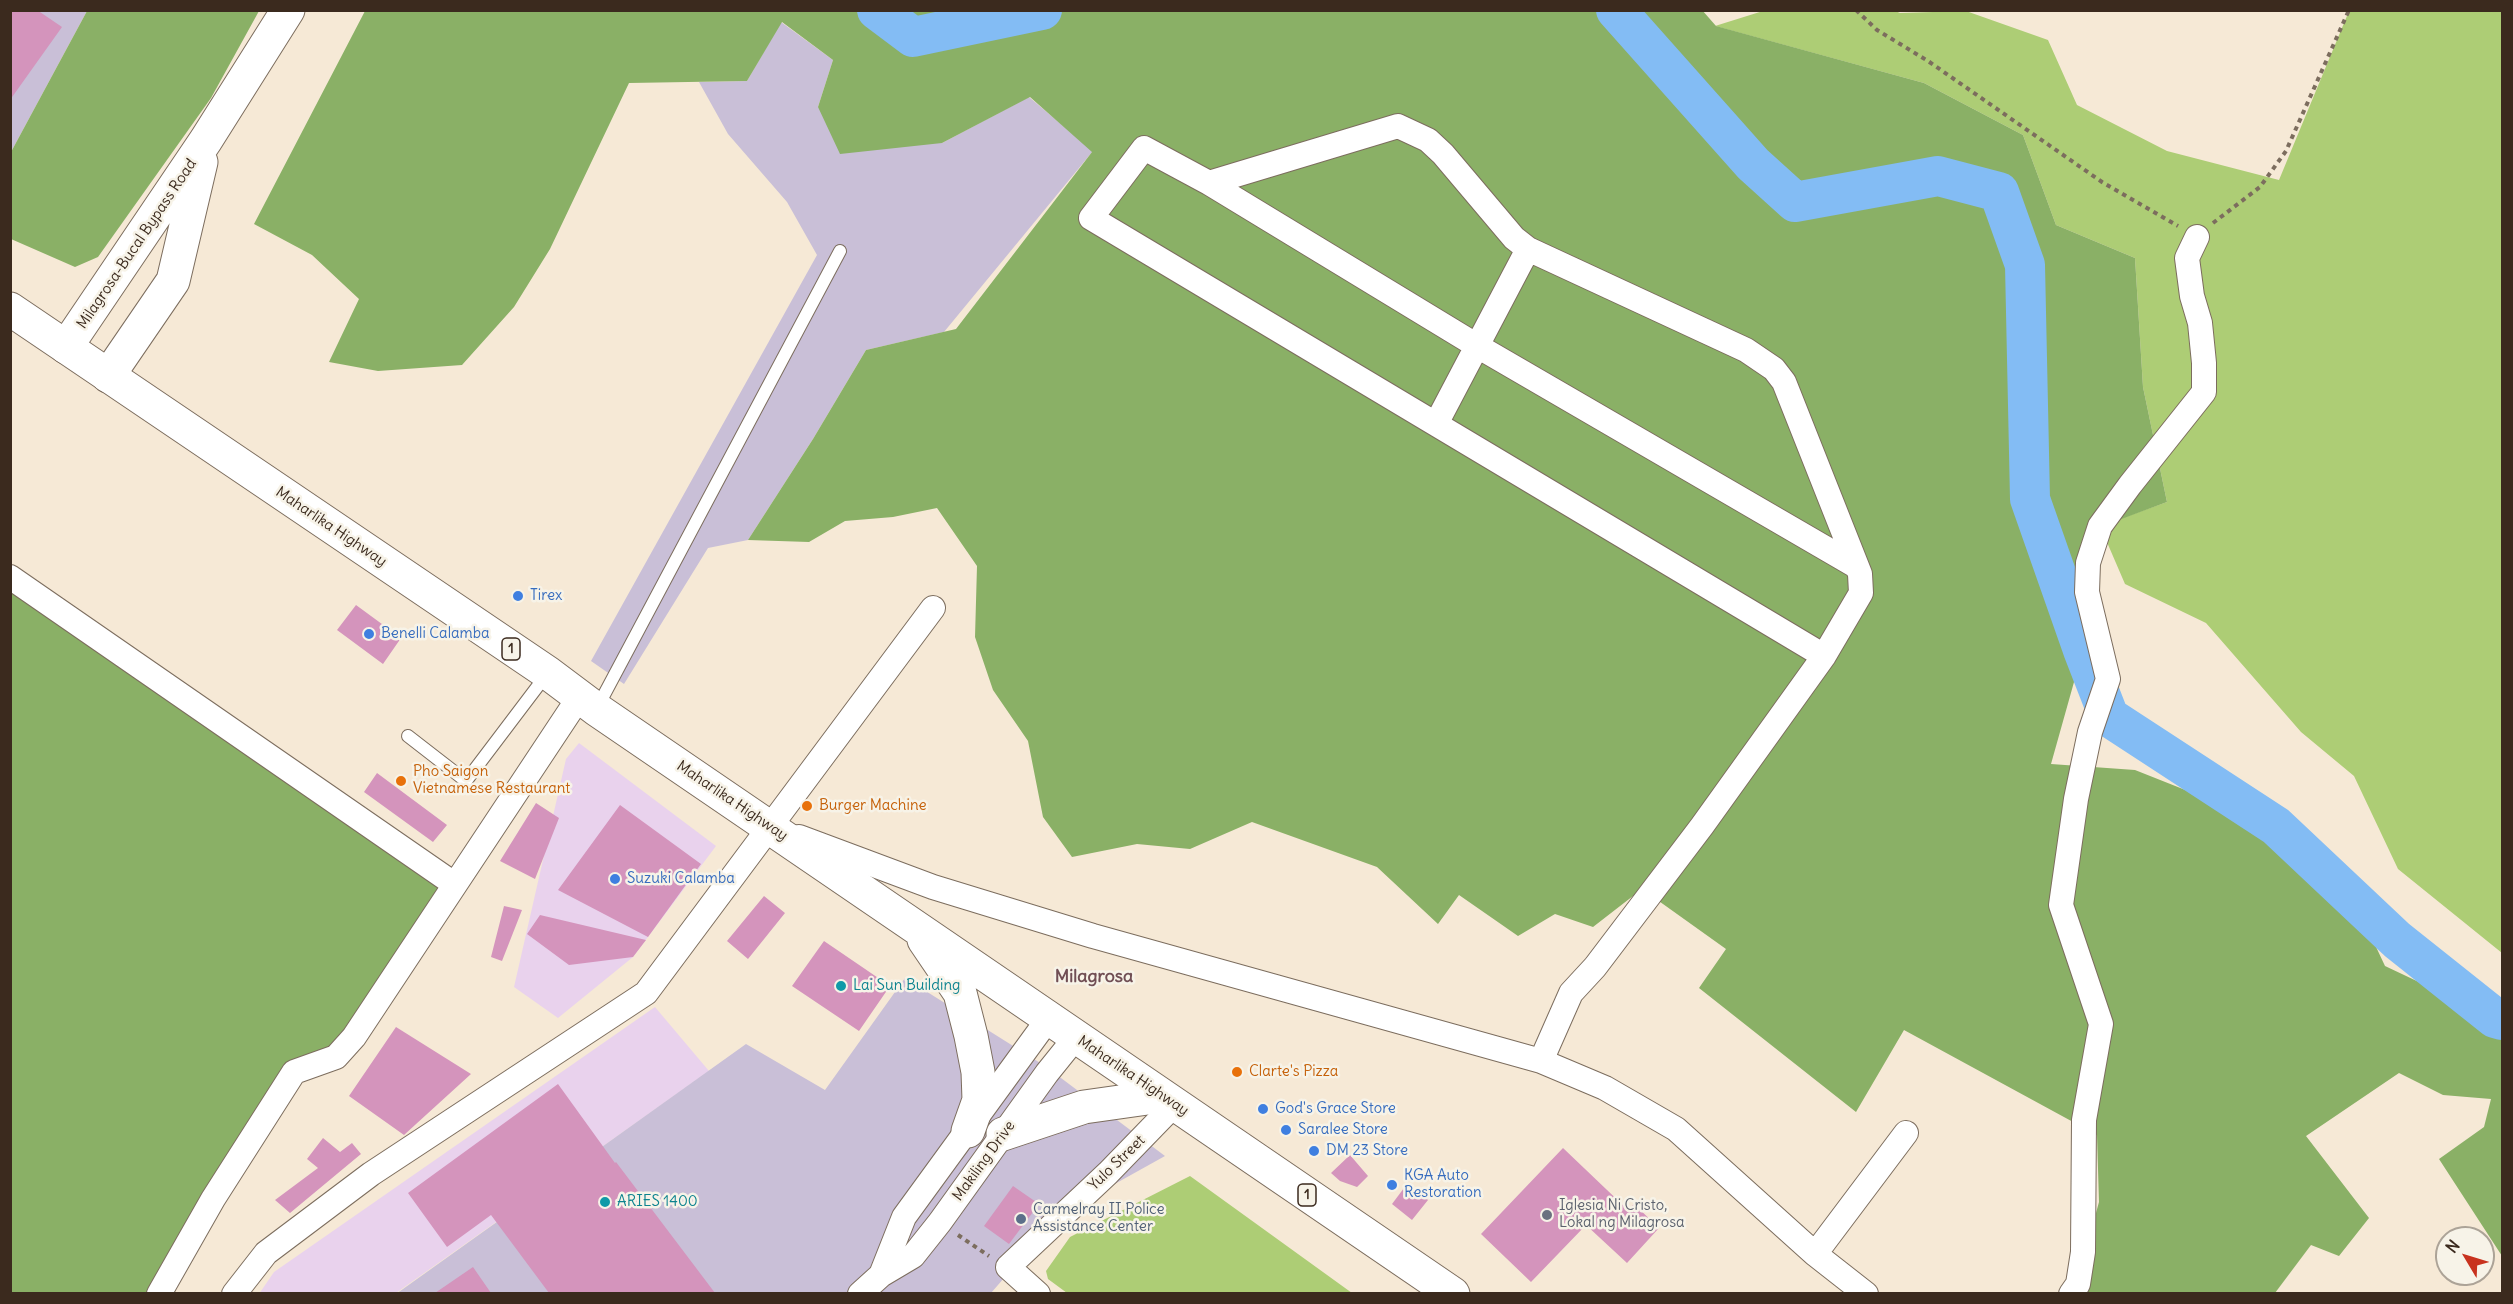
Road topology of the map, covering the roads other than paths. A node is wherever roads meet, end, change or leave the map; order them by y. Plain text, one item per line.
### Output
1 (288, 10) edge
2 (207, 140) junction
3 (1209, 183) junction
4 (2197, 237) road end
5 (1528, 249) junction
6 (840, 250) dead end
7 (10, 309) edge
8 (66, 347) junction
9 (1479, 347) junction
10 (108, 376) junction
11 (1436, 424) junction
12 (1856, 566) junction
13 (10, 577) edge
14 (933, 608) dead end
15 (1824, 656) junction
16 (548, 674) junction
17 (588, 702) junction
18 (408, 736) dead end
19 (769, 826) junction
20 (454, 884) junction
21 (913, 924) junction
22 (1049, 1018) junction
23 (1076, 1037) junction
24 (1541, 1061) junction
25 (1169, 1100) junction
26 (968, 1131) junction
27 (1906, 1133) dead end
28 (1003, 1134) junction
29 (1815, 1254) junction
30 (881, 1275) junction
31 (159, 1293) edge
32 (234, 1293) edge
33 (860, 1293) edge
34 (1038, 1293) edge
35 (1453, 1293) edge
36 (1866, 1293) edge
37 (2071, 1293) edge

1 - 2 main road, Milagrosa-Bucal Bypass Road
2 - 8 main road, Milagrosa-Bucal Bypass Road
2 - 10 main road, Milagrosa-Bucal Bypass Road
3 - 5 street
3 - 9 street
3 - 11 street
4 - 37 street
5 - 9 street
5 - 12 street
6 - 17 lane
7 - 8 main road, Maharlika Highway / 1
8 - 10 main road, Maharlika Highway / 1
9 - 11 street
9 - 12 street
10 - 16 main road, Maharlika Highway / 1
11 - 15 street
12 - 15 street
13 - 20 street
14 - 19 street
15 - 24 street
16 - 17 main road, Maharlika Highway / 1
16 - 18 lane
17 - 19 main road, Maharlika Highway / 1
17 - 20 street
19 - 21 main road, Maharlika Highway / 1
19 - 24 street
19 - 32 street
20 - 31 street
21 - 22 main road, Maharlika Highway / 1
21 - 26 main road
22 - 23 main road, Maharlika Highway / 1
22 - 26 street, Makiling Drive
23 - 25 main road, Maharlika Highway / 1
23 - 28 street, Makiling Drive
24 - 29 street
25 - 28 main road
25 - 34 street, Yulo Street
25 - 35 main road, Maharlika Highway / 1
26 - 30 street, Makiling Drive
27 - 29 street
28 - 30 street, Makiling Drive
29 - 36 street
30 - 33 street, Makiling Drive

